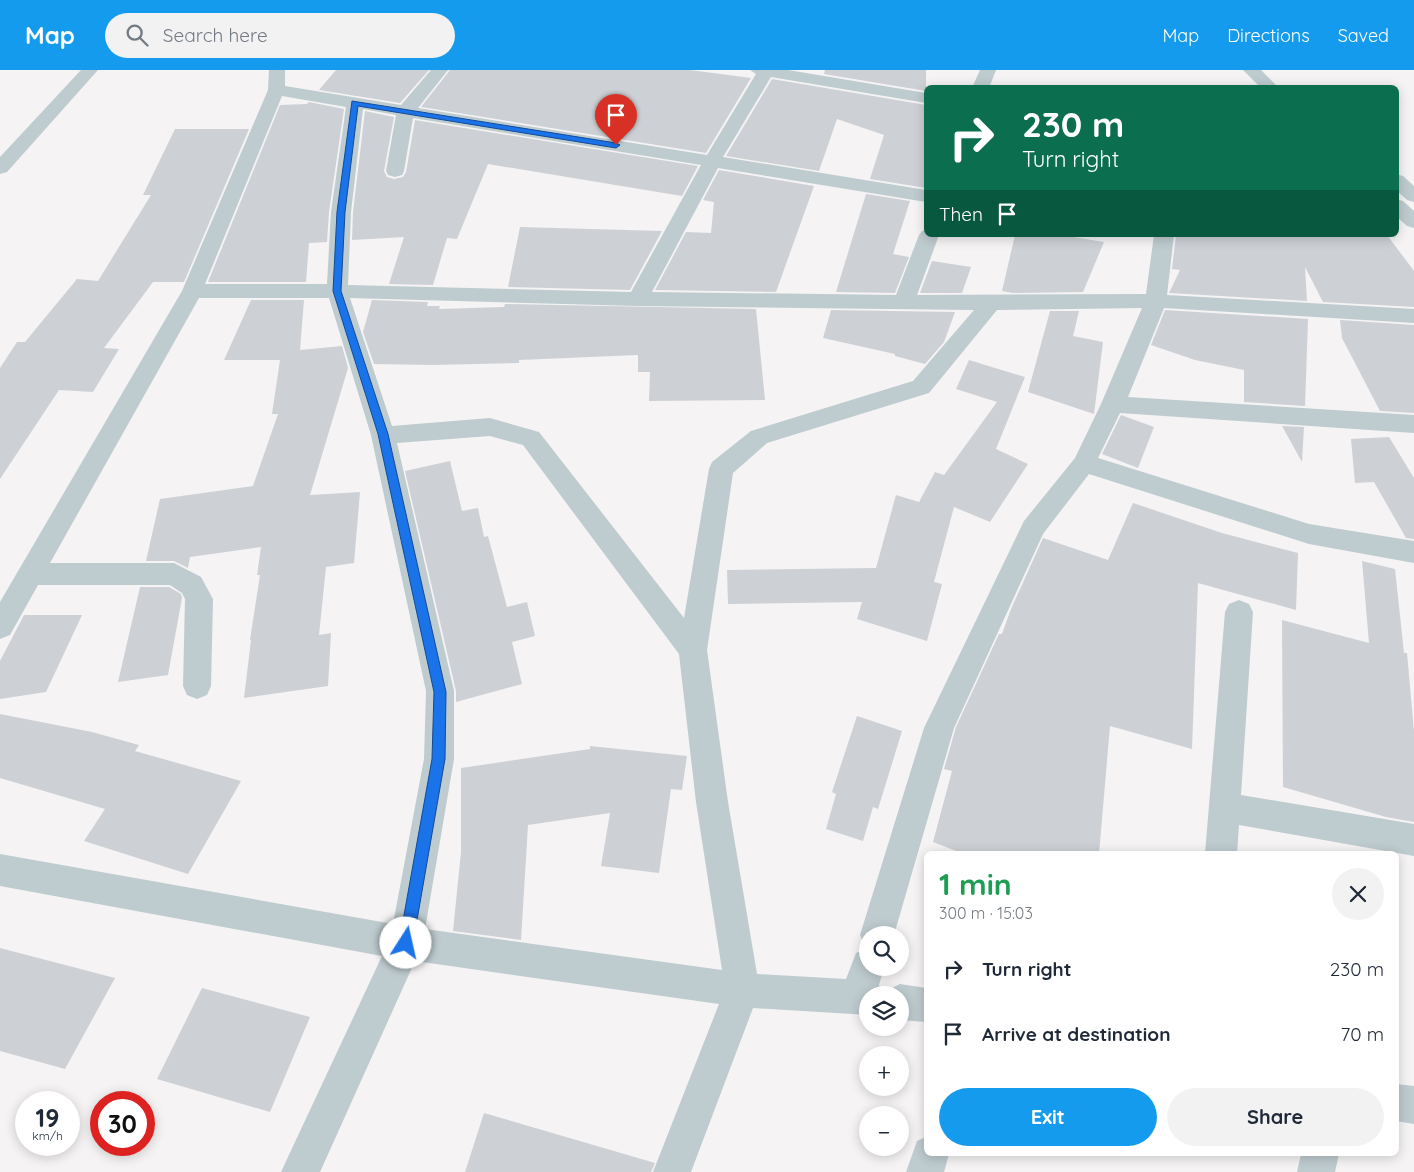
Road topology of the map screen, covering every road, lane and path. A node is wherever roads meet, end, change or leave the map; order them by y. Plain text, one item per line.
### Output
1 (90, 70) edge
2 (440, 70) edge
3 (763, 70) edge
4 (988, 70) edge
5 (1251, 70) edge
6 (1272, 70) edge
7 (273, 75) edge
8 (981, 85) edge
9 (1278, 85) edge
10 (924, 98) edge
11 (354, 103) junction
12 (405, 112) junction
13 (712, 161) junction
14 (0, 168) edge
15 (395, 171) dead end
16 (1399, 183) edge
17 (924, 196) edge
18 (1414, 196) edge
19 (1399, 209) edge
20 (1414, 222) edge
21 (928, 237) edge
22 (1164, 237) edge
23 (192, 291) junction
24 (337, 291) junction
25 (638, 299) junction
26 (1156, 301) junction
27 (904, 302) junction
28 (991, 303) junction
29 (1414, 316) edge
30 (1113, 404) junction
31 (1414, 424) edge
32 (383, 434) junction
33 (1084, 463) junction
34 (1414, 552) edge
35 (29, 574) junction
36 (1239, 612) dead end
37 (0, 627) edge
38 (693, 650) junction
39 (196, 686) dead end
40 (1224, 807) junction
41 (1414, 840) edge
42 (1221, 851) edge
43 (0, 870) edge
44 (879, 926) edge
45 (406, 943) junction
46 (859, 987) edge
47 (742, 990) junction
48 (909, 1003) edge
49 (924, 1005) edge
50 (1399, 1102) edge
51 (1414, 1105) edge
52 (929, 1156) edge
53 (1320, 1156) edge
54 (300, 1172) edge
55 (672, 1172) edge
56 (925, 1172) edge
57 (1316, 1172) edge

1 - 14 street
2 - 12 street
3 - 10 street
3 - 13 street
4 - 8 street
5 - 9 street
6 - 9 street
7 - 11 street
7 - 23 street
11 - 12 street
11 - 24 street
12 - 13 street
12 - 15 street
13 - 17 street
13 - 25 street
16 - 18 street
19 - 20 street
21 - 27 street
22 - 26 street
23 - 24 street
23 - 35 street
24 - 25 street
24 - 32 street
25 - 27 street
26 - 28 street
26 - 29 street
26 - 30 street
27 - 28 street
28 - 38 street
30 - 31 street
30 - 33 street
32 - 38 street
32 - 45 street
33 - 34 street
33 - 44 street
35 - 37 street
35 - 39 street
36 - 40 street
38 - 47 street
40 - 41 street
40 - 42 street
43 - 45 street
45 - 47 street
45 - 54 street
46 - 47 street
47 - 55 street
48 - 49 street
50 - 51 street
52 - 56 street
53 - 57 street

